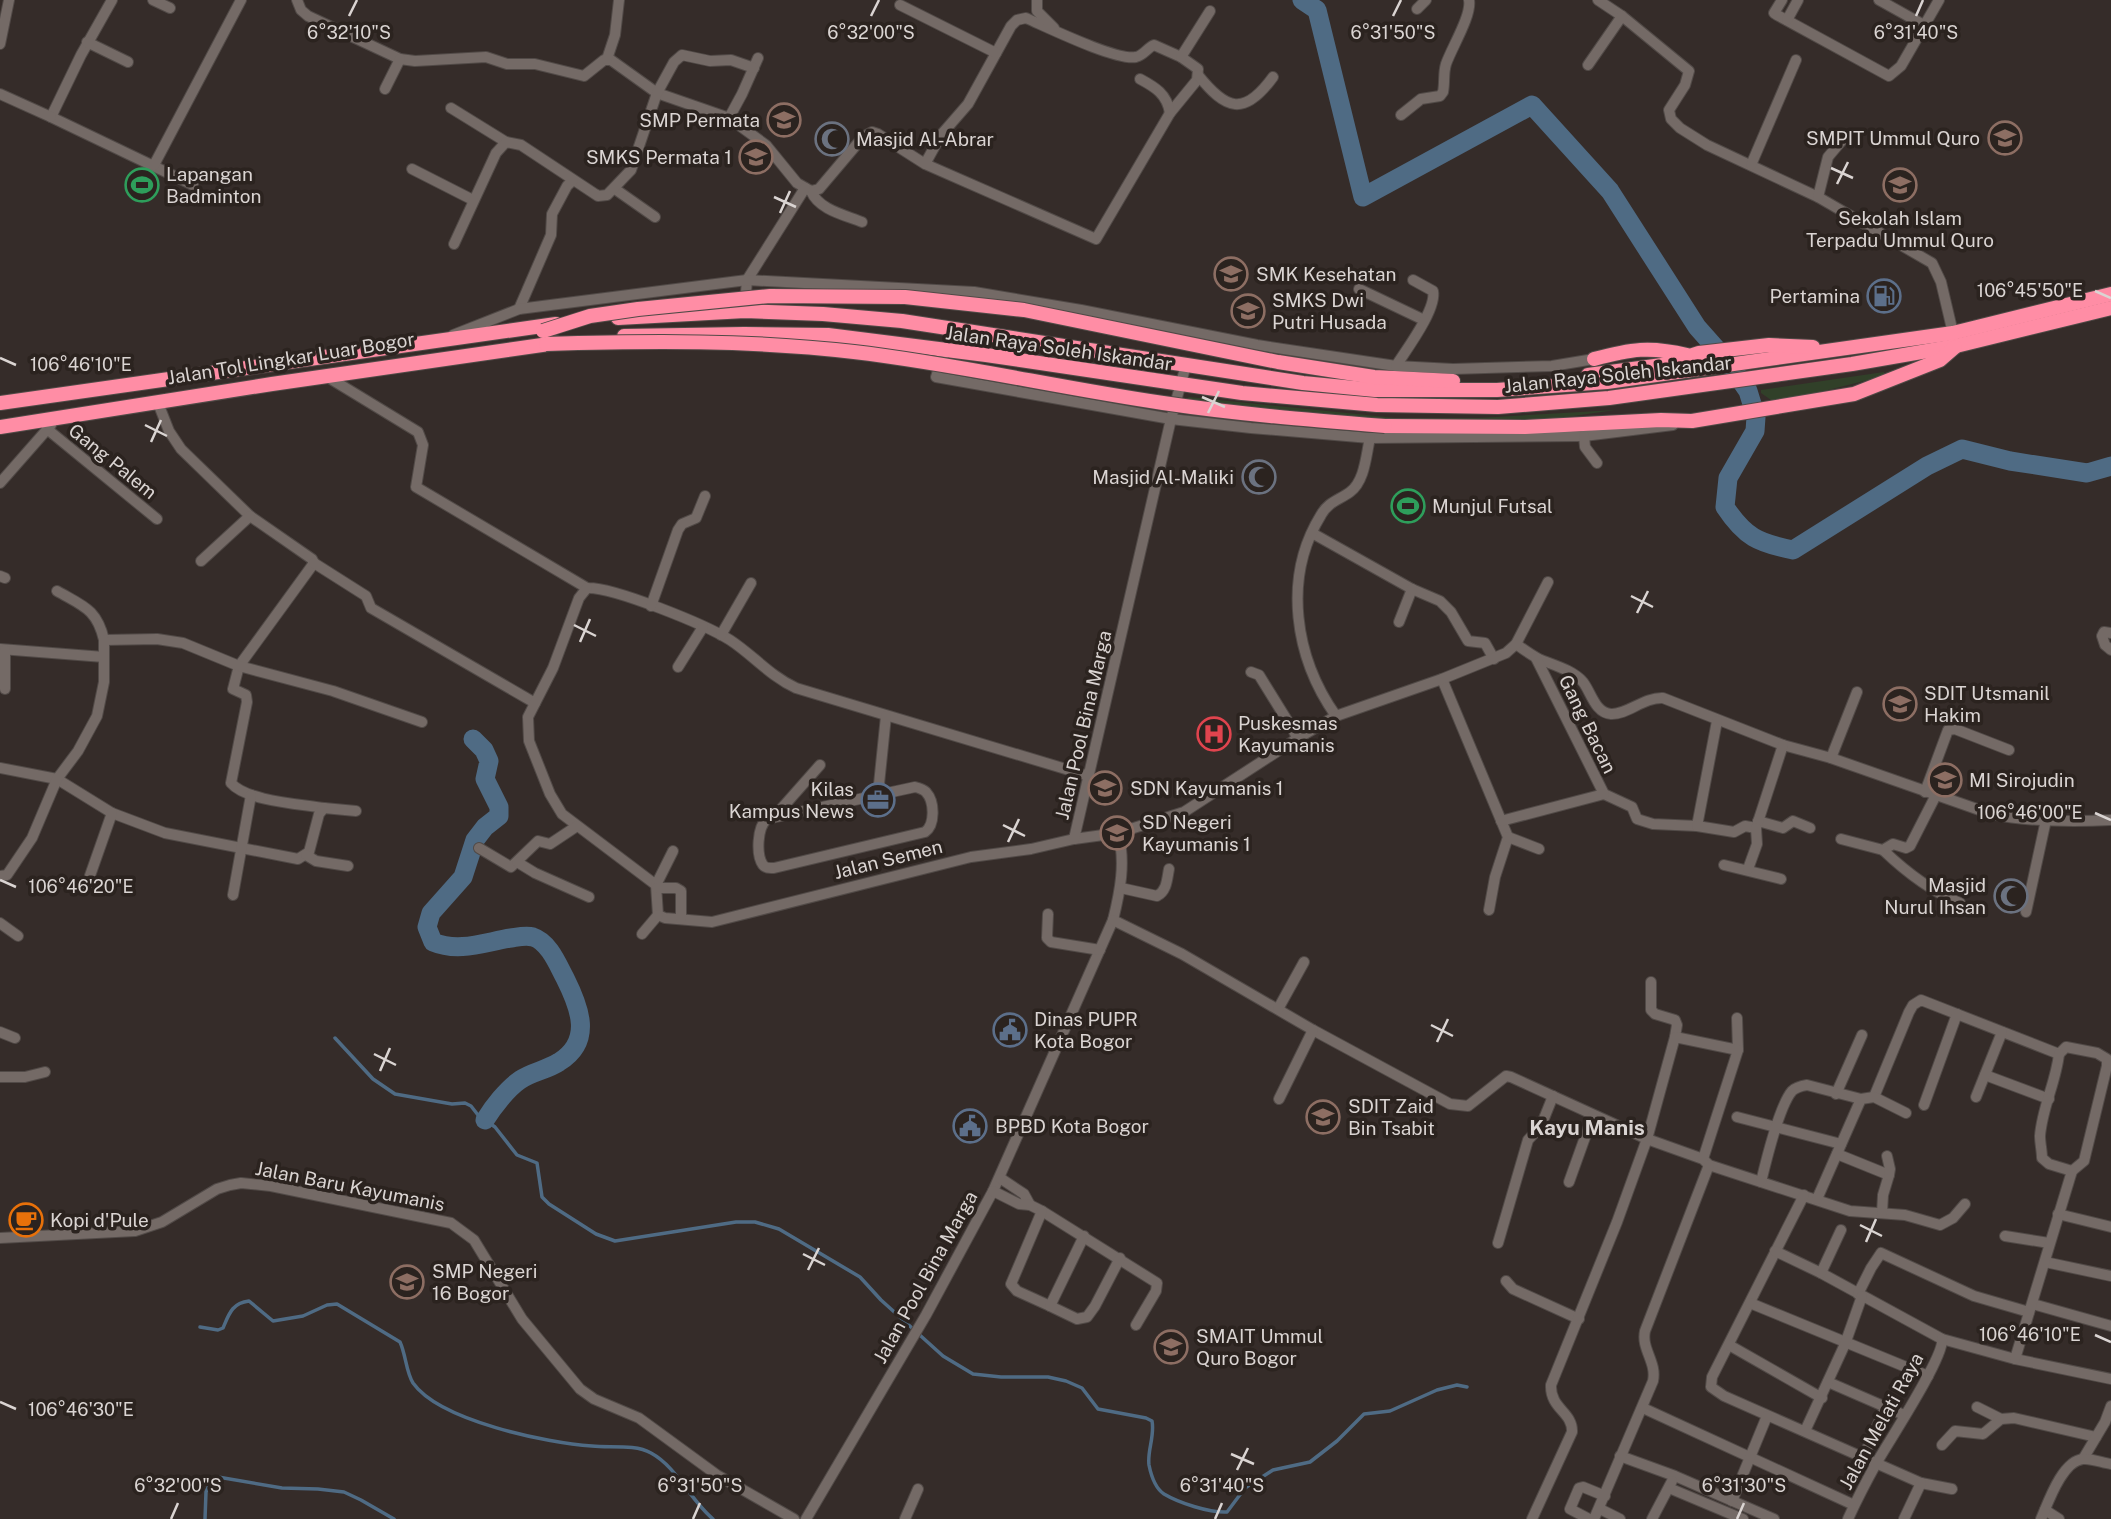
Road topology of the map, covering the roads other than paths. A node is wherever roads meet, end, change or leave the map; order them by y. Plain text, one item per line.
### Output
1 (9, 0) edge
2 (112, 0) edge
3 (153, 0) edge
4 (241, 0) edge
5 (297, 0) edge
6 (619, 0) edge
7 (1037, 0) edge
8 (1426, 0) edge
9 (1469, 0) edge
10 (1600, 0) edge
11 (1782, 0) edge
12 (1798, 0) edge
13 (1879, 0) edge
14 (1939, 0) edge
15 (900, 5) dead end
16 (170, 8) dead end
17 (1416, 9) dead end
18 (1210, 11) dead end
19 (1622, 16) junction
20 (1787, 20) junction
21 (1924, 25) junction
22 (1056, 31) junction
23 (87, 42) junction
24 (0, 44) edge
25 (996, 53) junction
26 (1181, 57) junction
27 (400, 59) junction
28 (607, 59) junction
29 (1796, 60) dead end
30 (128, 62) dead end
31 (1588, 65) dead end
32 (1198, 75) junction
33 (1273, 77) dead end
34 (1140, 79) dead end
35 (385, 89) dead end
36 (657, 93) junction
37 (0, 94) edge
38 (451, 108) dead end
39 (1170, 113) junction
40 (1401, 115) dead end
41 (51, 117) junction
42 (729, 118) junction
43 (1844, 138) dead end
44 (506, 142) junction
45 (925, 164) junction
46 (1751, 164) junction
47 (153, 165) junction
48 (412, 169) dead end
49 (573, 180) junction
50 (192, 185) dead end
51 (615, 189) junction
52 (808, 190) junction
53 (1818, 197) junction
54 (473, 200) junction
55 (655, 217) dead end
56 (862, 222) dead end
57 (454, 244) dead end
58 (747, 280) junction
59 (1413, 280) dead end
60 (1359, 289) dead end
61 (2111, 294) edge
62 (2111, 308) edge
63 (520, 309) junction
64 (745, 311) junction
65 (645, 316) junction
66 (1424, 320) junction
67 (645, 335) junction
68 (545, 337) junction
69 (443, 338) junction
70 (1955, 339) junction
71 (1850, 349) junction
72 (945, 350) junction
73 (1694, 354) junction
74 (1594, 359) joint
75 (1186, 365) junction
76 (1396, 366) junction
77 (326, 376) junction
78 (1181, 385) junction
79 (158, 403) junction
80 (0, 405) edge
81 (58, 418) junction
82 (1171, 419) junction
83 (0, 420) edge
84 (1693, 421) junction
85 (0, 427) edge
86 (47, 429) junction
87 (1584, 436) junction
88 (1370, 438) junction
89 (1597, 463) dead end
90 (0, 483) edge
91 (705, 496) dead end
92 (250, 516) junction
93 (157, 519) dead end
94 (1312, 533) junction
95 (201, 561) dead end
96 (314, 563) junction
97 (1548, 582) dead end
98 (751, 583) dead end
99 (587, 588) junction
100 (1412, 589) junction
101 (57, 591) dead end
102 (651, 606) junction
103 (1399, 622) dead end
104 (703, 627) junction
105 (2111, 633) edge
106 (721, 635) junction
107 (104, 640) junction
108 (1516, 644) junction
109 (3, 649) edge
110 (2111, 650) edge
111 (104, 657) junction
112 (1536, 657) junction
113 (1493, 659) junction
114 (239, 666) junction
115 (678, 667) dead end
116 (1251, 672) dead end
117 (1442, 679) junction
118 (5, 689) dead end
119 (1857, 692) dead end
120 (535, 703) junction
121 (886, 716) junction
122 (1336, 716) junction
123 (1717, 721) junction
124 (422, 722) dead end
125 (1298, 738) junction
126 (1783, 745) junction
127 (2009, 750) dead end
128 (1831, 758) junction
129 (820, 765) dead end
130 (0, 768) edge
131 (1089, 776) junction
132 (57, 779) junction
133 (878, 794) junction
134 (1604, 794) junction
135 (1931, 794) junction
136 (251, 795) junction
137 (324, 808) junction
138 (356, 811) dead end
139 (112, 813) junction
140 (774, 817) junction
141 (2046, 820) junction
142 (2111, 820) edge
143 (1501, 821) junction
144 (1647, 823) junction
145 (1757, 824) junction
146 (577, 826) junction
147 (1697, 826) junction
148 (1810, 828) dead end
149 (1118, 833) junction
150 (1647, 835) dead end
151 (1508, 836) junction
152 (1074, 839) junction
153 (1842, 839) dead end
154 (241, 848) junction
155 (479, 848) dead end
156 (1539, 849) dead end
157 (1883, 850) junction
158 (673, 851) dead end
159 (306, 855) junction
160 (517, 862) junction
161 (1724, 865) dead end
162 (348, 866) dead end
163 (1170, 869) dead end
164 (1748, 869) junction
165 (0, 876) edge
166 (1781, 879) dead end
167 (86, 887) dead end
168 (657, 887) junction
169 (1121, 888) junction
170 (233, 895) dead end
171 (589, 897) dead end
172 (1960, 903) dead end
173 (1489, 910) dead end
174 (2026, 912) dead end
175 (1048, 914) dead end
176 (658, 915) junction
177 (681, 919) junction
178 (1113, 920) junction
179 (0, 923) edge
180 (642, 934) dead end
181 (18, 936) dead end
182 (1100, 950) junction
183 (1304, 962) dead end
184 (1651, 982) dead end
185 (1278, 1009) junction
186 (1957, 1014) junction
187 (1737, 1018) dead end
188 (1313, 1030) junction
189 (0, 1032) edge
190 (2002, 1032) junction
191 (1862, 1035) dead end
192 (1675, 1037) junction
193 (15, 1038) dead end
194 (1738, 1050) junction
195 (2059, 1054) junction
196 (45, 1072) dead end
197 (1985, 1075) junction
198 (0, 1077) edge
199 (1836, 1094) junction
200 (1553, 1097) junction
201 (1874, 1097) junction
202 (1976, 1097) dead end
203 (1279, 1099) dead end
204 (1861, 1099) junction
205 (2049, 1099) junction
206 (1924, 1105) dead end
207 (1906, 1113) dead end
208 (1593, 1115) junction
209 (1737, 1117) dead end
210 (1775, 1128) junction
211 (1647, 1139) junction
212 (1839, 1149) junction
213 (1886, 1156) dead end
214 (1706, 1162) junction
215 (2072, 1171) junction
216 (1889, 1175) junction
217 (1000, 1178) junction
218 (1569, 1182) dead end
219 (1761, 1182) junction
220 (993, 1191) junction
221 (1804, 1195) junction
222 (1817, 1199) junction
223 (1965, 1204) dead end
224 (1030, 1205) junction
225 (1042, 1211) junction
226 (1882, 1213) junction
227 (2058, 1214) junction
228 (2111, 1227) edge
229 (1841, 1230) dead end
230 (1084, 1236) junction
231 (2005, 1236) dead end
232 (0, 1238) edge
233 (1498, 1243) dead end
234 (2049, 1243) junction
235 (1775, 1251) junction
236 (1120, 1258) junction
237 (2045, 1262) junction
238 (1821, 1273) junction
239 (2111, 1276) edge
240 (1506, 1281) dead end
241 (1860, 1295) junction
242 (1750, 1303) junction
243 (1050, 1306) junction
244 (2031, 1308) junction
245 (1579, 1319) junction
246 (1136, 1325) dead end
247 (2111, 1326) edge
248 (1942, 1339) junction
249 (1845, 1344) junction
250 (1729, 1345) junction
251 (2015, 1359) junction
252 (1928, 1376) junction
253 (2111, 1379) edge
254 (1828, 1382) junction
255 (1822, 1398) junction
256 (1886, 1406) junction
257 (2111, 1406) edge
258 (1643, 1408) junction
259 (1977, 1408) dead end
260 (1904, 1415) junction
261 (1768, 1416) junction
262 (2001, 1419) junction
263 (1805, 1431) junction
264 (2096, 1437) junction
265 (1942, 1445) dead end
266 (1620, 1456) junction
267 (1750, 1458) junction
268 (1863, 1458) junction
269 (2083, 1458) junction
270 (1876, 1464) junction
271 (2111, 1464) edge
272 (1675, 1476) junction
273 (1921, 1483) junction
274 (1669, 1488) junction
275 (918, 1489) dead end
276 (1952, 1489) dead end
277 (1605, 1496) junction
278 (1732, 1501) junction
279 (1854, 1505) junction
280 (1755, 1515) edge
281 (2043, 1515) edge
282 (1594, 1516) edge
283 (794, 1519) edge
284 (806, 1519) edge
285 (905, 1519) edge
286 (1532, 1519) edge
287 (1620, 1519) edge
288 (1652, 1519) edge
289 (1743, 1519) edge
290 (1774, 1519) edge
291 (1847, 1519) edge
292 (1904, 1519) edge
293 (2059, 1519) edge

1 - 24 street
2 - 23 street
3 - 16 street
4 - 47 street
5 - 27 street
6 - 28 street
7 - 22 street
8 - 17 street
9 - 40 street
10 - 19 street
11 - 20 street
12 - 20 street
13 - 21 street
14 - 21 street
15 - 25 street
18 - 26 street
19 - 31 street
19 - 46 street
20 - 21 street
22 - 25 street
22 - 26 street
23 - 30 street
23 - 41 street
25 - 45 street
26 - 32 street
27 - 28 street
27 - 35 street
28 - 36 street
29 - 46 street
32 - 33 street
32 - 39 street
34 - 39 street
36 - 42 street
36 - 42 street
36 - 51 street
37 - 41 street
38 - 44 street
39 - 45 street
41 - 47 street
42 - 52 street
43 - 53 street
44 - 49 street
44 - 54 street
45 - 52 street
46 - 53 street
47 - 50 street
48 - 54 street
49 - 51 street
49 - 63 street
51 - 55 street
52 - 56 street
52 - 58 street
53 - 70 street
54 - 57 street
58 - 63 street
58 - 64 street
58 - 76 street
59 - 66 street
60 - 66 street
61 - 70 highway, Jalan Raya Soleh Iskandar
62 - 70 highway, Jalan Raya Soleh Iskandar
63 - 69 street
64 - 65 highway, Jalan Raya Soleh Iskandar
64 - 75 highway, Jalan Raya Soleh Iskandar
65 - 67 highway
65 - 69 highway, Jalan Raya Soleh Iskandar
66 - 76 street
67 - 72 highway, Jalan Raya Soleh Iskandar
67 - 77 highway, Jalan Raya Soleh Iskandar
68 - 73 highway, bridge
68 - 80 highway, Jalan Tol Lingkar Luar Bogor
68 - 83 highway, Jalan Tol Lingkar Luar Bogor
68 - 84 highway, bridge
69 - 80 highway, Jalan Raya Soleh Iskandar
70 - 71 highway, Jalan Raya Soleh Iskandar
70 - 78 highway, Jalan Raya Soleh Iskandar
70 - 84 highway
71 - 73 highway
71 - 75 highway, Jalan Raya Soleh Iskandar
72 - 78 highway, Jalan Raya Soleh Iskandar
72 - 82 street
73 - 74 highway
74 - 76 street
75 - 78 street, Jalan Pool Bina Marga
77 - 79 highway, Jalan Raya Soleh Iskandar
77 - 99 street
78 - 82 street, Jalan Pool Bina Marga
79 - 81 highway, Jalan Raya Soleh Iskandar
79 - 92 street
81 - 85 highway, Jalan Raya Soleh Iskandar
81 - 86 street
82 - 88 street
82 - 131 street, Jalan Pool Bina Marga
84 - 87 street
86 - 90 street
86 - 93 street, Gang Palem
87 - 88 street
87 - 89 street
88 - 94 street
91 - 102 street
92 - 95 street
92 - 96 street
94 - 100 street
94 - 122 street
96 - 114 street
96 - 120 street
97 - 108 street
98 - 106 street
99 - 102 street
99 - 120 street
100 - 103 street
100 - 113 street
101 - 107 street
102 - 104 street
104 - 106 street
104 - 115 street
105 - 110 street
106 - 121 street
107 - 111 street
107 - 114 street
108 - 112 street
108 - 113 street
109 - 111 street
109 - 118 street
111 - 132 street
112 - 123 street
112 - 134 street, Gang Bacan
113 - 117 street
114 - 124 street
114 - 136 street
116 - 125 street
117 - 122 street
117 - 143 street
119 - 128 street
120 - 146 street
121 - 131 street
121 - 133 street
122 - 125 street
123 - 126 street
123 - 147 street
125 - 149 street
126 - 128 street
126 - 145 street
127 - 135 street
128 - 135 street
129 - 140 street
130 - 132 street
131 - 152 street, Jalan Pool Bina Marga
132 - 139 street
132 - 165 street
133 - 140 street
133 - 140 street
134 - 143 street
134 - 144 street, Gang Bacan
135 - 141 street
135 - 157 street
136 - 137 street
136 - 154 street
137 - 138 street
137 - 159 street
139 - 154 street
139 - 167 street
141 - 142 street
141 - 174 street
143 - 151 street
144 - 147 street
144 - 150 street
145 - 147 street
145 - 148 street
145 - 164 street
146 - 160 street
146 - 168 street
149 - 152 street, Jalan Pool Bina Marga
149 - 169 street, Jalan Pool Bina Marga
151 - 156 street
151 - 173 street
152 - 177 street, Jalan Semen
153 - 157 street
154 - 159 street
154 - 170 street
155 - 160 street
157 - 172 street
158 - 168 street
159 - 162 street
160 - 171 street
161 - 164 street
163 - 169 street
164 - 166 street
168 - 176 street
168 - 177 street
169 - 178 street, Jalan Pool Bina Marga
175 - 182 street
176 - 177 street, Jalan Semen
176 - 180 street
178 - 182 street, Jalan Pool Bina Marga
178 - 185 street
179 - 181 street
182 - 217 street, Jalan Pool Bina Marga
183 - 185 street
184 - 192 street
185 - 188 street
186 - 190 street
186 - 201 street
186 - 206 street
187 - 194 street
188 - 200 street
188 - 203 street
189 - 193 street
190 - 195 street
190 - 197 street
191 - 199 street
192 - 194 street
192 - 211 street
194 - 214 street
195 - 205 street
195 - 215 street
196 - 198 street
197 - 202 street
197 - 205 street
199 - 204 street
199 - 210 street
200 - 208 street
200 - 233 street
201 - 204 street
201 - 207 street
204 - 212 street
205 - 215 street
208 - 211 street
208 - 218 street
209 - 210 street
210 - 212 street
210 - 219 street
211 - 214 street
211 - 245 street
212 - 216 street
212 - 222 street
213 - 216 street
214 - 219 street
214 - 258 street
215 - 227 street
216 - 226 street
217 - 220 street, Jalan Pool Bina Marga
217 - 224 street
219 - 221 street
220 - 224 street
220 - 284 street, Jalan Pool Bina Marga
221 - 222 street
221 - 235 street
222 - 226 street
223 - 226 street
224 - 225 street
225 - 230 street
225 - 243 street
227 - 228 street
227 - 234 street
229 - 238 street
230 - 236 street
230 - 243 street
231 - 234 street
232 - 283 street, Jalan Baru Kayumanis
234 - 237 street
235 - 238 street
235 - 242 street
236 - 243 street
236 - 246 street
237 - 239 street
237 - 244 street
238 - 241 street
240 - 245 street
241 - 244 street
241 - 248 street
241 - 249 street
242 - 249 street
242 - 250 street
244 - 247 street
244 - 251 street
245 - 286 street
248 - 251 street
248 - 252 street, Jalan Melati Raya
249 - 252 street
249 - 254 street
250 - 255 street
250 - 261 street
251 - 253 street
252 - 260 street, Jalan Melati Raya
254 - 255 street
254 - 256 street
255 - 263 street
256 - 260 street
256 - 268 street
257 - 264 street
258 - 266 street
258 - 267 street
259 - 262 street
260 - 270 street, Jalan Melati Raya
261 - 263 street
261 - 267 street
262 - 264 street
262 - 265 street
263 - 268 street
264 - 269 street
266 - 272 street
266 - 277 street
267 - 278 street
267 - 279 street
268 - 270 street
269 - 271 street
269 - 281 street
270 - 273 street
270 - 279 street, Jalan Melati Raya
272 - 274 street
272 - 278 street
273 - 276 street
273 - 292 street
274 - 288 street
274 - 289 street
275 - 285 street
277 - 282 street
277 - 282 street
278 - 280 street
279 - 291 street, Jalan Melati Raya
280 - 290 street
281 - 293 street
282 - 287 street

